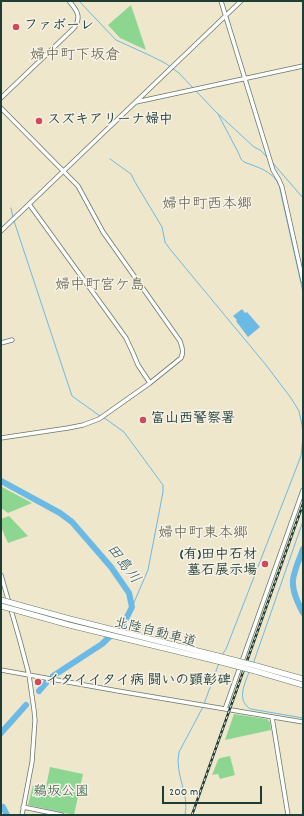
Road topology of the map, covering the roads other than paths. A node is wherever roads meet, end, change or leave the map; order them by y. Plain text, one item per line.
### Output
1 (69, 1) edge
2 (221, 1) edge
3 (241, 1) edge
4 (226, 16) junction
5 (303, 66) edge
6 (246, 78) junction
7 (1, 98) edge
8 (136, 102) junction
9 (1, 108) edge
10 (63, 172) junction
11 (29, 204) junction
12 (1, 231) edge
13 (303, 281) edge
14 (12, 340) dead end
15 (1, 343) edge
16 (150, 383) junction
17 (1, 438) edge
18 (303, 490) edge
19 (1, 575) edge
20 (1, 600) edge
21 (1, 606) edge
22 (218, 659) junction
23 (256, 669) junction
24 (1, 670) edge
25 (29, 675) junction
26 (303, 679) edge
27 (303, 685) edge
28 (224, 709) junction
29 (272, 717) junction
30 (303, 722) edge
31 (24, 807) junction
32 (22, 815) edge
33 (62, 815) edge
34 (288, 815) edge

1 - 7 street
2 - 4 street
3 - 4 street
4 - 6 street
4 - 8 street
5 - 6 street
6 - 8 street
6 - 13 street
8 - 10 street
9 - 10 street
10 - 11 street
10 - 16 street
11 - 12 street
11 - 16 street
14 - 15 street
16 - 17 street
18 - 28 street
19 - 25 street
20 - 22 highway, 北陸自動車道, bridge
21 - 22 highway, 北陸自動車道, bridge
22 - 23 highway, 北陸自動車道, bridge
23 - 26 highway, 北陸自動車道
23 - 27 highway, 北陸自動車道
24 - 25 street
25 - 28 street
25 - 31 street
28 - 29 street
29 - 30 street
29 - 34 street
31 - 32 street
31 - 33 street

